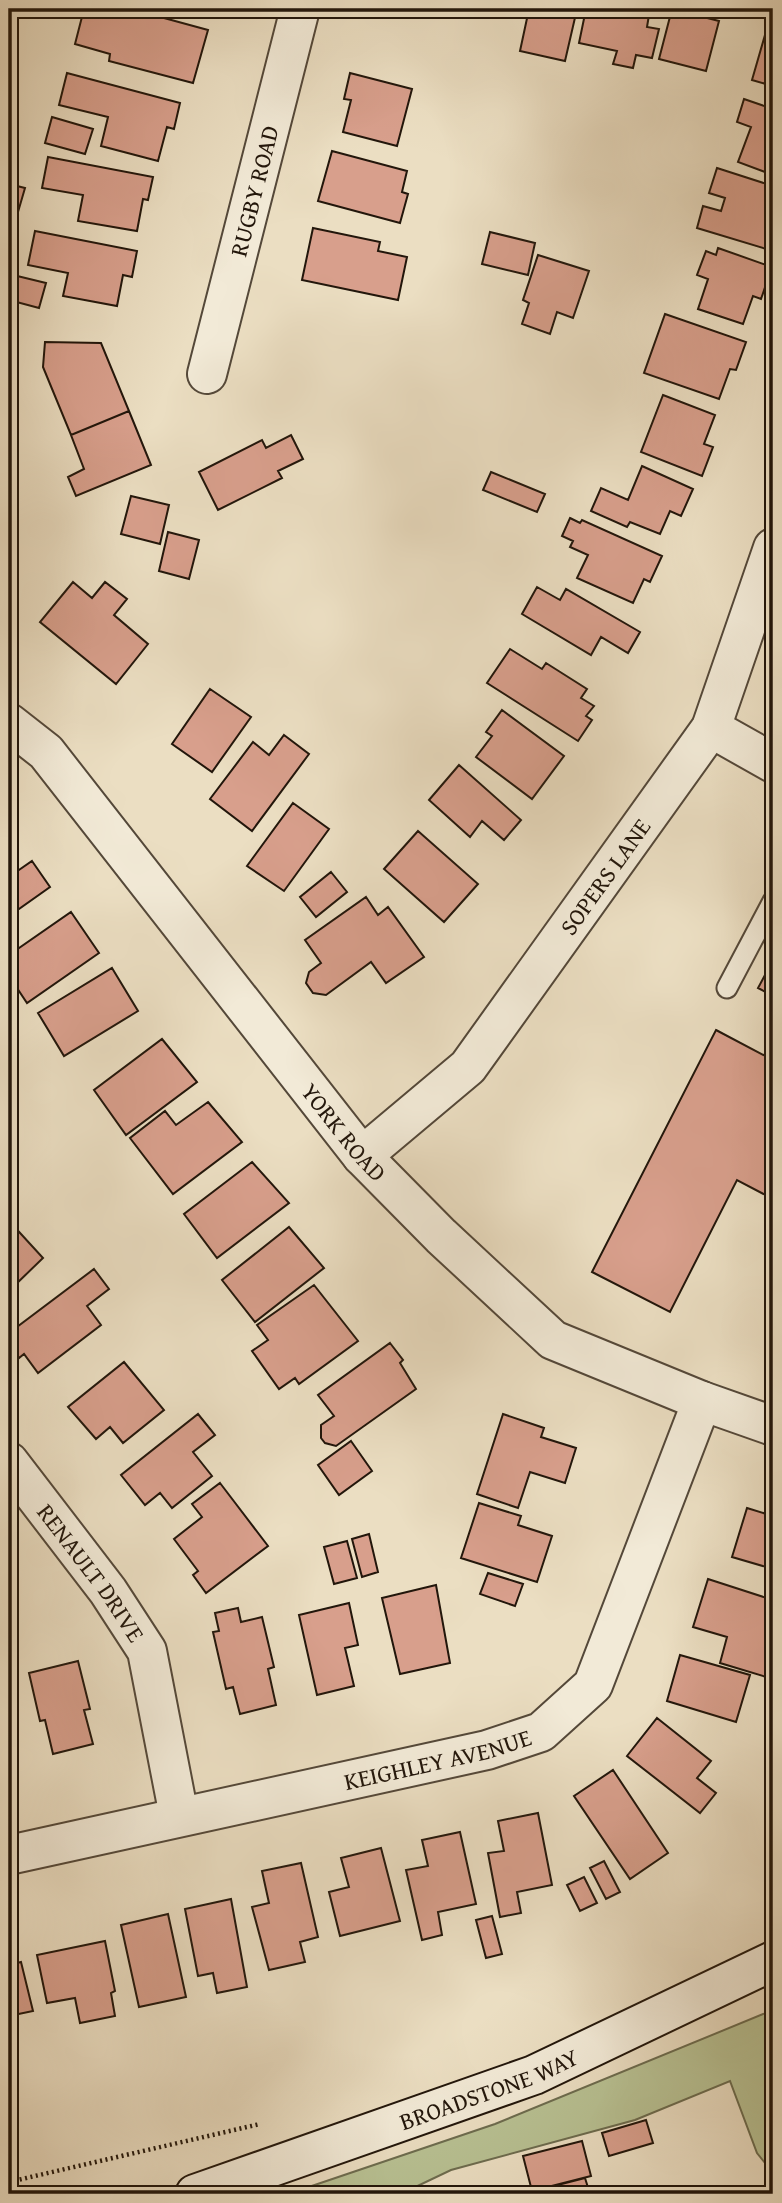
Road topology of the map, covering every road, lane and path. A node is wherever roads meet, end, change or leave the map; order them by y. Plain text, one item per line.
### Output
1 (300, 9) edge
2 (207, 374) dead end
3 (773, 548) edge
4 (9, 723) edge
5 (711, 728) junction
6 (773, 763) edge
7 (773, 901) edge
8 (727, 988) dead end
9 (362, 1156) junction
10 (702, 1401) junction
11 (773, 1426) edge
12 (9, 1462) edge
13 (179, 1816) junction
14 (9, 1855) edge
15 (773, 1961) edge
16 (274, 2121) dead end
17 (9, 2182) edge
18 (195, 2194) edge

1 - 2 street, RUGBY ROAD
3 - 5 street, SOPERS LANE
4 - 9 street, YORK ROAD
5 - 6 street
5 - 9 street, SOPERS LANE
7 - 8 lane
9 - 10 street, YORK ROAD
10 - 11 street, YORK ROAD
10 - 13 street, KEIGHLEY AVENUE
12 - 13 street, RENAULT DRIVE
13 - 14 street, KEIGHLEY AVENUE
15 - 18 street, BROADSTONE WAY
16 - 17 path

